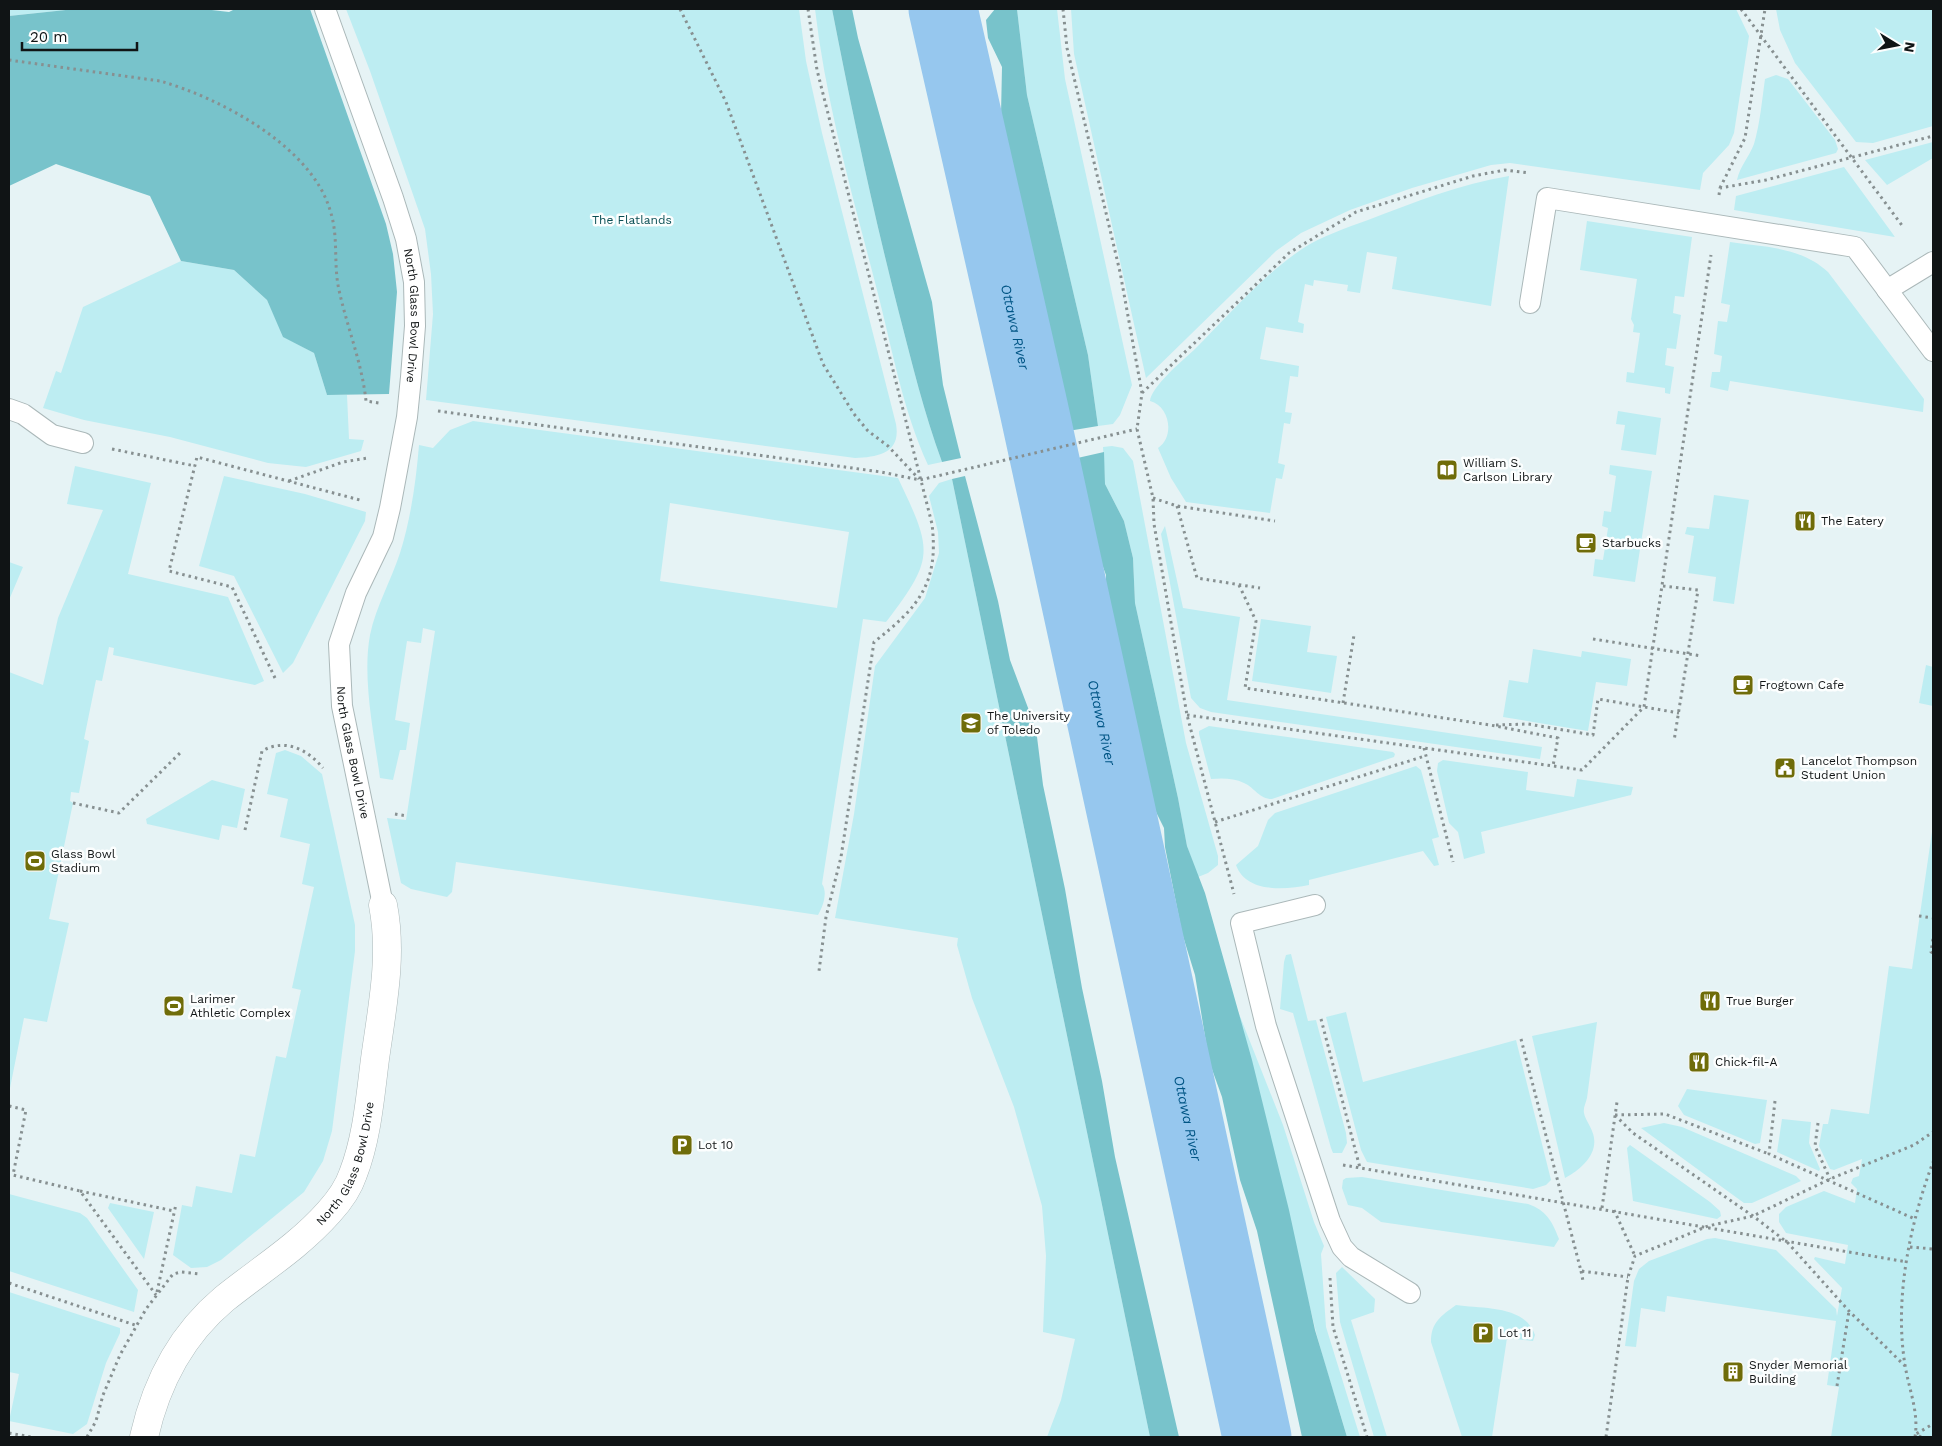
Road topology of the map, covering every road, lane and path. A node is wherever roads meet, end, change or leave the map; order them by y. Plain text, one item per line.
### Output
1 (325, 9) edge
2 (680, 9) edge
3 (808, 9) edge
4 (1063, 9) edge
5 (1741, 9) edge
6 (1765, 9) edge
7 (1761, 36) junction
8 (9, 60) edge
9 (1933, 136) edge
10 (1852, 159) junction
11 (1720, 188) junction
12 (1397, 198) dead end
13 (1718, 202) dead end
14 (1904, 228) dead end
15 (1712, 247) dead end
16 (1933, 262) edge
17 (1887, 290) junction
18 (1530, 303) dead end
19 (1933, 351) edge
20 (1142, 393) junction
21 (384, 403) dead end
22 (9, 409) edge
23 (437, 411) dead end
24 (1137, 429) junction
25 (83, 443) dead end
26 (112, 449) dead end
27 (374, 458) dead end
28 (195, 466) junction
29 (920, 480) junction
30 (289, 481) junction
31 (1153, 498) junction
32 (1177, 506) junction
33 (390, 508) junction
34 (1275, 520) dead end
35 (1239, 585) junction
36 (1663, 586) junction
37 (1260, 588) dead end
38 (1354, 635) dead end
39 (1593, 639) dead end
40 (1654, 648) junction
41 (1689, 654) junction
42 (1702, 656) dead end
43 (275, 678) dead end
44 (1343, 703) junction
45 (1644, 707) junction
46 (1679, 713) junction
47 (1187, 715) junction
48 (1490, 725) junction
49 (1674, 741) dead end
50 (1424, 748) junction
51 (181, 752) dead end
52 (1425, 756) junction
53 (1553, 766) junction
54 (325, 772) dead end
55 (73, 803) dead end
56 (1215, 822) junction
57 (245, 830) dead end
58 (1453, 862) dead end
59 (383, 905) joint
60 (1315, 905) dead end
61 (1919, 916) dead end
62 (1933, 918) edge
63 (1241, 923) junction
64 (1933, 939) edge
65 (1933, 953) edge
66 (819, 971) dead end
67 (1321, 1019) dead end
68 (1521, 1039) dead end
69 (1775, 1101) dead end
70 (1617, 1102) dead end
71 (9, 1106) edge
72 (1615, 1115) junction
73 (1818, 1123) dead end
74 (1933, 1132) edge
75 (1769, 1154) junction
76 (1933, 1162) edge
77 (1337, 1164) dead end
78 (1360, 1168) junction
79 (1828, 1180) junction
80 (80, 1190) junction
81 (1563, 1202) junction
82 (176, 1204) dead end
83 (1602, 1208) junction
84 (1614, 1210) junction
85 (174, 1211) junction
86 (1753, 1216) junction
87 (1915, 1219) junction
88 (1708, 1226) junction
89 (1788, 1243) junction
90 (1910, 1246) junction
91 (1933, 1250) edge
92 (1635, 1256) junction
93 (1907, 1262) junction
94 (1581, 1271) junction
95 (206, 1272) dead end
96 (1329, 1272) dead end
97 (1628, 1277) junction
98 (1583, 1281) dead end
99 (9, 1283) edge
100 (1410, 1294) dead end
101 (156, 1295) junction
102 (1849, 1311) junction
103 (135, 1325) junction
104 (1905, 1366) junction
105 (1837, 1386) dead end
106 (1933, 1424) edge
107 (9, 1433) edge
108 (1915, 1436) edge
109 (31, 1437) edge
110 (87, 1437) edge
111 (144, 1437) edge
112 (1367, 1437) edge
113 (1606, 1437) edge
114 (1920, 1437) edge

1 - 33 lane, North Glass Bowl Drive
2 - 29 path
3 - 29 path
4 - 20 path
5 - 7 path
6 - 7 path
7 - 10 path
7 - 11 path
8 - 21 path
9 - 10 path
10 - 11 path
10 - 14 path
11 - 13 path
12 - 20 path
15 - 36 path
16 - 17 lane
17 - 18 lane
17 - 19 lane
20 - 24 path
22 - 25 lane
23 - 29 path
24 - 29 path
24 - 31 path
26 - 28 path
27 - 30 path
28 - 30 path
28 - 43 path
29 - 66 path
30 - 33 path
31 - 32 path
31 - 47 path
32 - 34 path
32 - 35 path
33 - 59 lane, North Glass Bowl Drive
35 - 37 path
35 - 44 path
36 - 40 path
36 - 41 path
38 - 44 path
39 - 40 path
40 - 41 path
40 - 45 path
41 - 42 path
41 - 46 path
44 - 48 path
45 - 46 path
45 - 48 path
45 - 53 path
46 - 49 path
47 - 50 path
47 - 56 path
48 - 53 path
50 - 52 path
50 - 53 path
51 - 55 path
52 - 56 path
52 - 58 path
54 - 57 path
56 - 63 path
59 - 111 street, North Glass Bowl Drive
60 - 63 lane
61 - 62 path
63 - 100 lane
64 - 65 path
67 - 78 path
68 - 81 path
69 - 75 path
70 - 72 path
71 - 80 path
72 - 75 path
72 - 83 path
72 - 86 path
73 - 79 path
74 - 79 path
75 - 79 path
76 - 87 path
77 - 78 path
78 - 81 path
79 - 86 path
79 - 87 path
80 - 85 path
80 - 101 path
81 - 83 path
81 - 94 path
82 - 85 path
83 - 84 path
84 - 88 path
84 - 92 path
85 - 101 path
86 - 88 path
86 - 89 path
87 - 90 path
88 - 89 path
88 - 92 path
89 - 93 path
89 - 102 path
90 - 91 path
90 - 93 path
92 - 97 path
93 - 104 path
94 - 97 path
94 - 98 path
95 - 101 path
96 - 112 path
97 - 113 path
99 - 103 path
101 - 103 path
102 - 104 path
102 - 105 path
103 - 110 path
104 - 108 path
106 - 108 path
107 - 109 path
108 - 114 path

